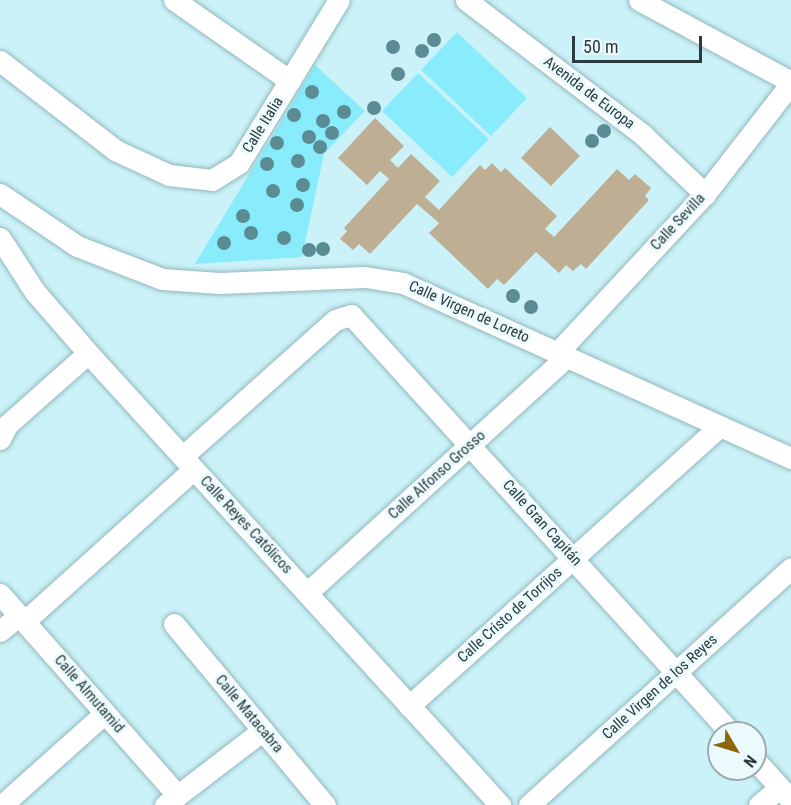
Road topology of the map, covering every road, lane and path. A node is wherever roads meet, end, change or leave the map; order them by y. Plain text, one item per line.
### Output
1 (174, 0) edge
2 (339, 0) edge
3 (466, 0) edge
4 (639, 0) edge
5 (0, 60) edge
6 (290, 81) junction
7 (791, 83) edge
8 (0, 194) edge
9 (705, 194) junction
10 (0, 238) edge
11 (88, 353) junction
12 (562, 355) junction
13 (719, 427) junction
14 (0, 439) edge
15 (471, 445) junction
16 (791, 459) edge
17 (189, 463) junction
18 (573, 558) junction
19 (791, 568) edge
20 (308, 592) junction
21 (0, 594) edge
22 (22, 618) junction
23 (174, 624) dead end
24 (0, 631) edge
25 (678, 672) junction
26 (409, 706) junction
27 (105, 713) junction
28 (721, 721) edge
29 (263, 730) junction
30 (767, 774) edge
31 (785, 794) edge
32 (171, 800) edge
33 (2, 805) edge
34 (325, 805) edge
35 (500, 805) edge
36 (529, 805) edge
37 (759, 805) edge

1 - 6 street
2 - 6 street, Calle Italia
3 - 9 street, Avenida de Europa
4 - 7 street
5 - 6 street, Calle Italia
7 - 9 street, Calle Sevilla
8 - 12 street, Calle Virgen de Loreto
9 - 12 street, Calle Sevilla
10 - 11 street, Calle Reyes Católicos
11 - 14 street
11 - 17 street, Calle Reyes Católicos
12 - 13 street, Calle Virgen de Loreto
12 - 15 street, Calle Alfonso Grosso
13 - 16 street, Calle Virgen de Loreto
13 - 18 street, Calle Cristo de Torrijos
15 - 17 street, Calle Gran Capitán
15 - 18 street, Calle Gran Capitán
15 - 20 street, Calle Alfonso Grosso
17 - 20 street, Calle Reyes Católicos
17 - 22 street
18 - 25 street, Calle Gran Capitán
18 - 26 street, Calle Cristo de Torrijos
19 - 25 street, Calle Virgen de los Reyes
20 - 26 street, Calle Reyes Católicos
21 - 22 street, Calle Almutamid
22 - 24 street
22 - 27 street, Calle Almutamid
23 - 29 street, Calle Matacabra
25 - 28 street, Calle Gran Capitán
25 - 36 street, Calle Virgen de los Reyes
26 - 35 street, Calle Reyes Católicos
27 - 32 street, Calle Almutamid
27 - 33 street
29 - 32 street
29 - 34 street, Calle Matacabra
30 - 31 street
31 - 37 street

